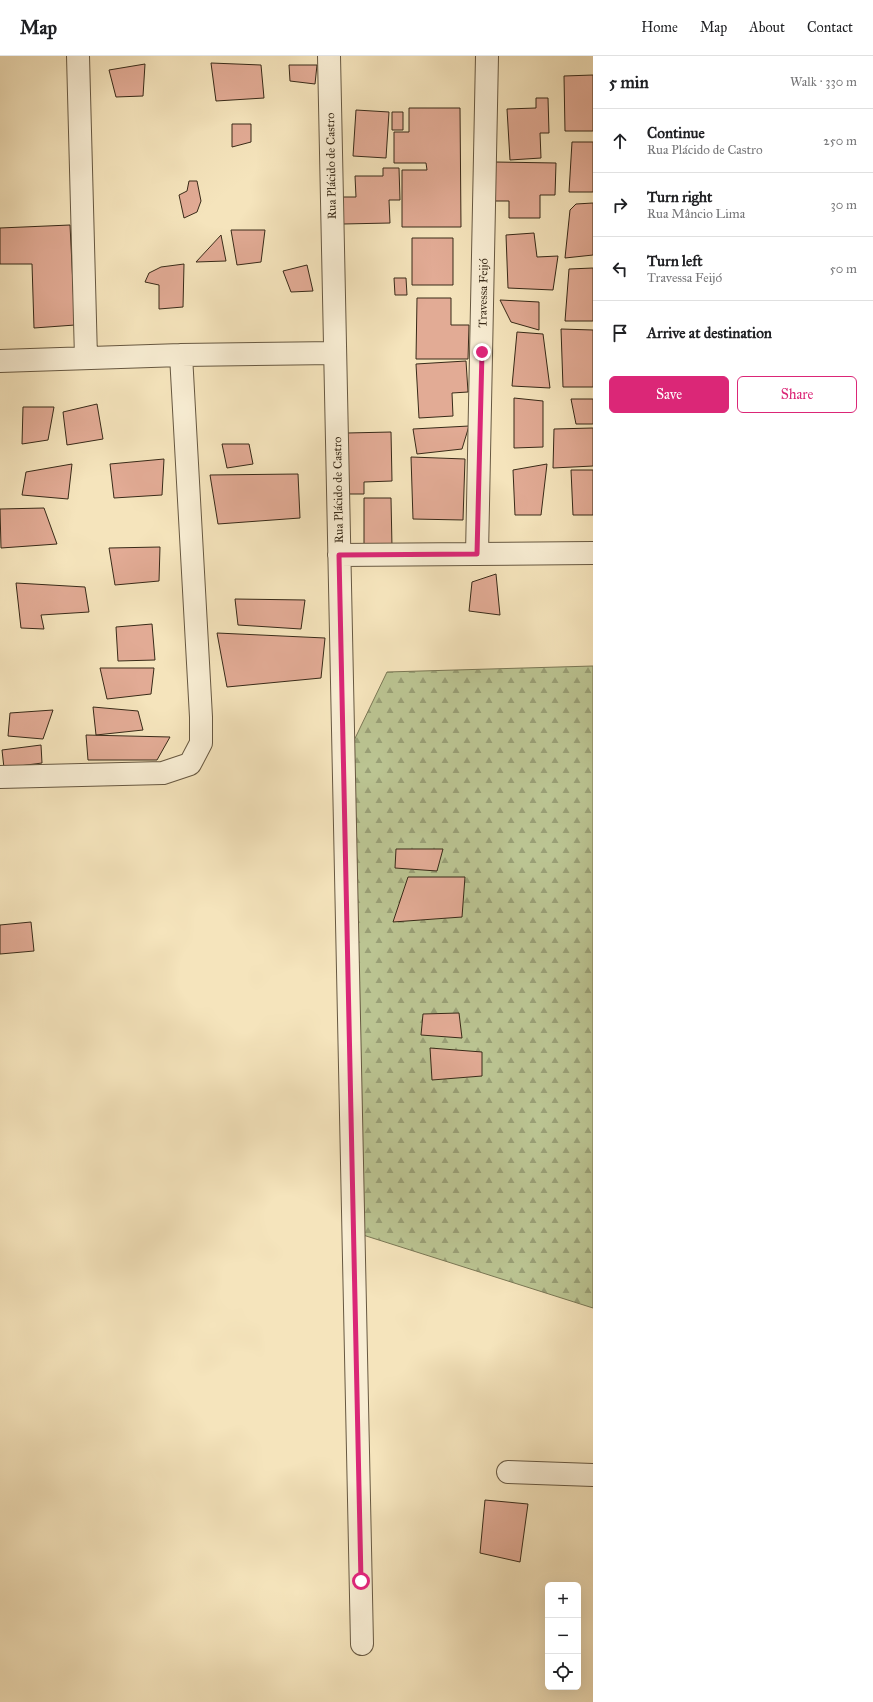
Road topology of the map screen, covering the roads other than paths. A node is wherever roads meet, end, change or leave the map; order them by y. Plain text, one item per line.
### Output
1 (78, 56) edge
2 (329, 56) edge
3 (487, 56) edge
4 (335, 353) junction
5 (181, 355) junction
6 (86, 358) junction
7 (0, 361) edge
8 (593, 553) edge
9 (477, 554) junction
10 (339, 555) junction
11 (0, 777) edge
12 (508, 1472) dead end
13 (593, 1475) edge
14 (362, 1644) dead end

1 - 6 street
2 - 4 street, Rua Plácido de Castro
3 - 9 street, Travessa Feijó
4 - 5 street
4 - 10 street, Rua Plácido de Castro
5 - 6 street
5 - 11 street
6 - 7 street
8 - 9 street
9 - 10 street
10 - 14 street, Rua Plácido de Castro
12 - 13 street

